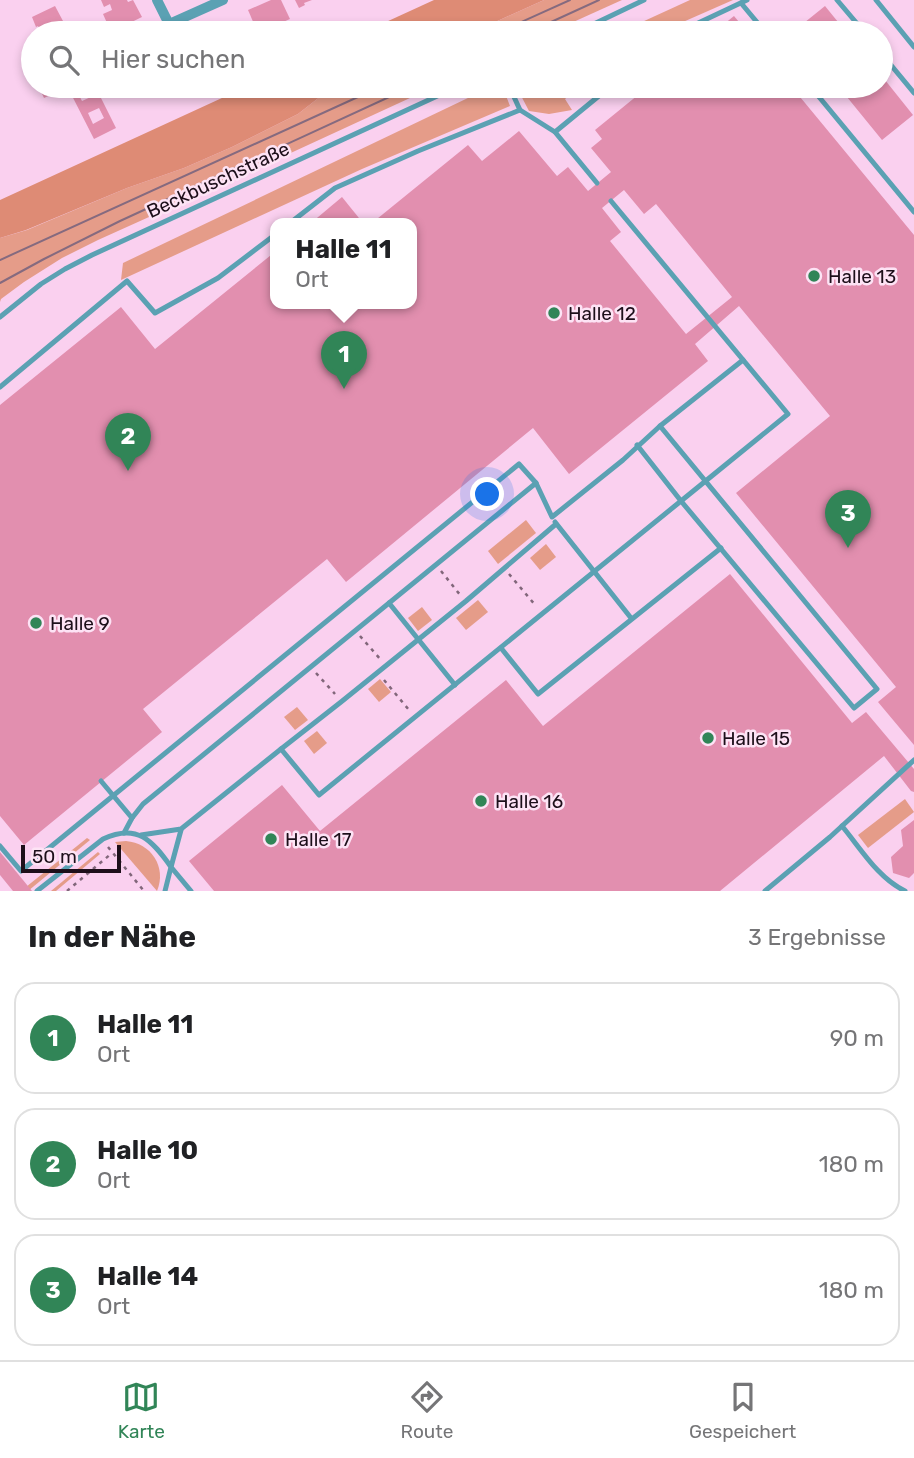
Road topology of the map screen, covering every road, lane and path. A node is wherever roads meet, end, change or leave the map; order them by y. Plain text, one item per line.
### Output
1 (157, 0) edge
2 (223, 0) edge
3 (644, 0) edge
4 (838, 0) edge
5 (876, 0) edge
6 (744, 1) edge
7 (168, 21) edge
8 (176, 21) edge
9 (600, 21) edge
10 (702, 21) edge
11 (758, 21) edge
12 (855, 21) edge
13 (893, 21) edge
14 (893, 21) edge
15 (914, 47) edge
16 (893, 68) edge
17 (914, 78) edge
18 (906, 84) junction
19 (914, 93) edge
20 (432, 98) edge
21 (514, 98) edge
22 (596, 98) edge
23 (820, 98) edge
24 (520, 110) junction
25 (555, 132) junction
26 (597, 183) dead end
27 (611, 201) dead end
28 (914, 212) edge
29 (296, 218) edge
30 (270, 239) edge
31 (0, 317) edge
32 (743, 360) junction
33 (0, 387) edge
34 (660, 426) junction
35 (637, 445) junction
36 (706, 482) junction
37 (536, 483) junction
38 (681, 501) junction
39 (552, 517) junction
40 (556, 524) junction
41 (721, 548) junction
42 (436, 565) junction
43 (505, 569) junction
44 (594, 572) junction
45 (466, 601) junction
46 (388, 603) junction
47 (542, 613) junction
48 (631, 618) junction
49 (356, 631) junction
50 (416, 640) junction
51 (501, 648) junction
52 (385, 665) junction
53 (312, 667) junction
54 (377, 672) junction
55 (455, 685) junction
56 (341, 702) junction
57 (415, 718) junction
58 (281, 748) junction
59 (914, 760) edge
60 (101, 782) dead end
61 (113, 796) junction
62 (132, 818) junction
63 (842, 826) junction
64 (181, 830) junction
65 (124, 833) junction
66 (141, 835) junction
67 (103, 839) junction
68 (0, 846) edge
69 (112, 853) junction
70 (170, 867) junction
71 (37, 891) edge
72 (67, 891) edge
73 (143, 891) edge
74 (165, 891) edge
75 (191, 891) edge
76 (765, 891) edge
77 (905, 891) edge

1 - 7 street
2 - 8 street
3 - 9 lane
4 - 12 lane
5 - 13 lane
6 - 10 lane
6 - 11 lane
14 - 15 lane
16 - 18 lane
17 - 18 lane
18 - 19 lane
20 - 31 lane, Beckbuschstraße
21 - 24 lane
22 - 25 lane
23 - 28 lane
24 - 25 lane
24 - 29 lane
25 - 26 lane
27 - 32 lane
30 - 33 lane
32 - 34 lane
32 - 36 lane
34 - 35 lane
34 - 36 lane
35 - 38 lane
35 - 39 lane
36 - 38 lane
36 - 41 lane
37 - 39 lane
37 - 42 lane
37 - 61 lane
38 - 41 lane
38 - 44 lane
39 - 40 lane
40 - 43 lane
40 - 44 lane
41 - 48 lane
42 - 45 path
42 - 46 lane
43 - 45 lane
43 - 47 path
44 - 47 lane
44 - 48 lane
45 - 50 lane
46 - 49 lane
46 - 50 lane
47 - 51 lane
48 - 51 lane
49 - 52 path
49 - 53 lane
50 - 52 lane
50 - 55 lane
51 - 55 lane
52 - 54 lane
53 - 56 path
53 - 62 lane
54 - 56 lane
54 - 57 path
55 - 57 lane
56 - 58 lane
57 - 58 lane
58 - 64 lane
59 - 63 lane
60 - 61 lane
61 - 62 lane
61 - 68 lane
62 - 65 lane
63 - 76 lane
63 - 77 lane
64 - 66 lane
64 - 70 lane
65 - 66 lane
65 - 67 lane
66 - 70 lane
67 - 69 path
67 - 71 lane
69 - 72 path
69 - 73 path
70 - 74 lane
70 - 75 lane

